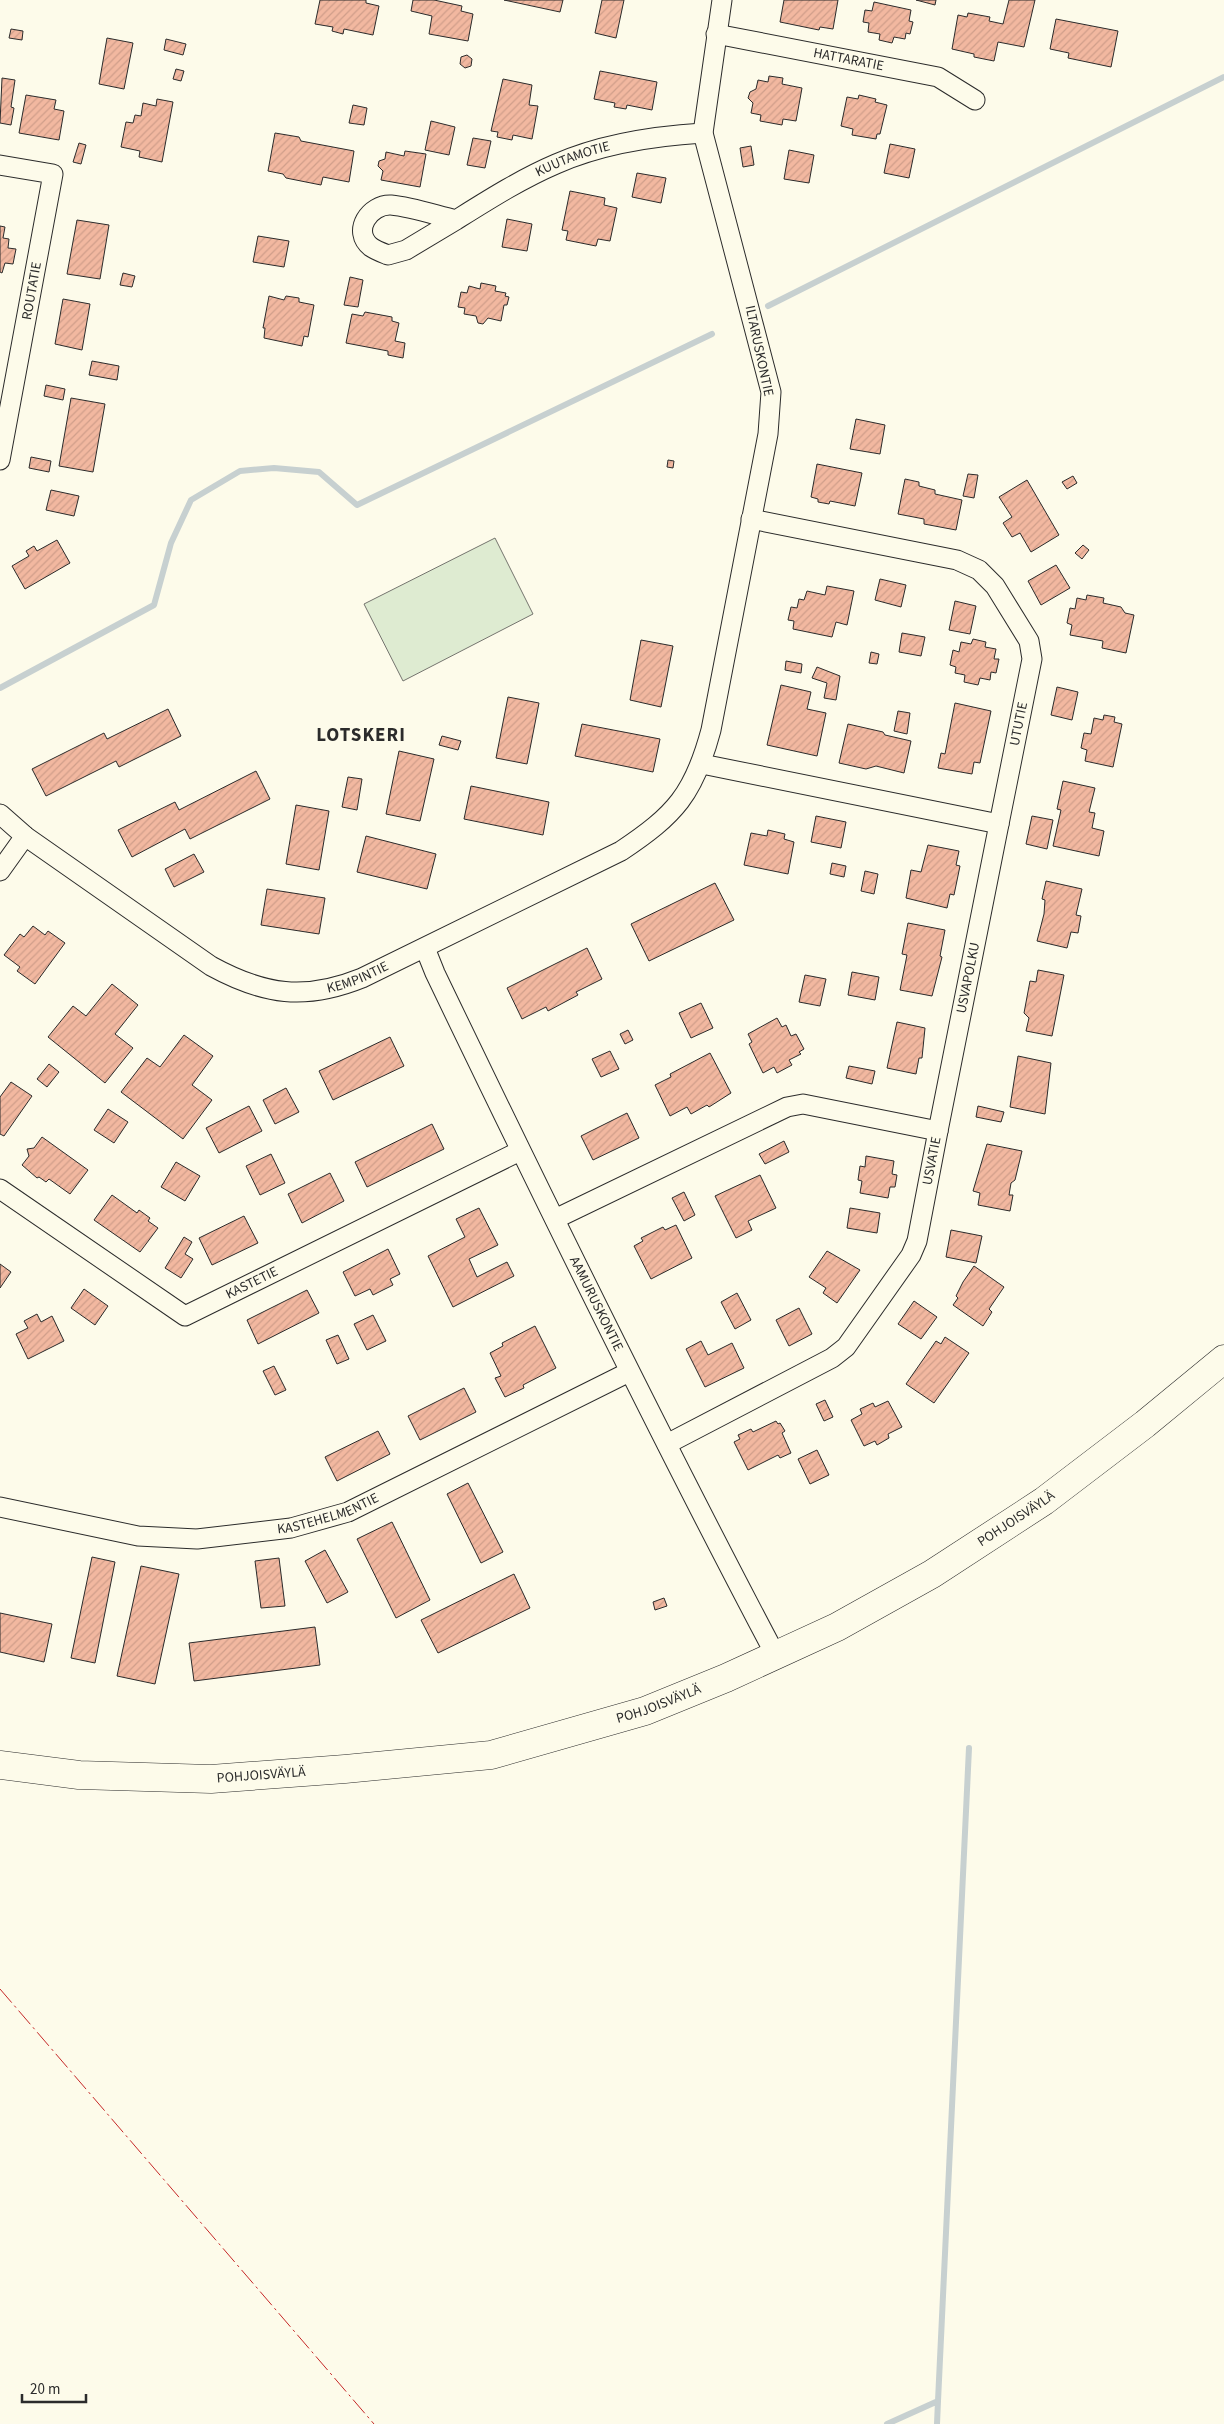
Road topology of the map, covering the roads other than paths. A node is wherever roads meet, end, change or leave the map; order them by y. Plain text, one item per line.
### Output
1 (722, 0) edge
2 (716, 34) junction
3 (975, 100) dead end
4 (703, 133) junction
5 (0, 166) edge
6 (456, 220) dead end
7 (0, 460) edge
8 (751, 519) junction
9 (702, 764) junction
10 (0, 814) edge
11 (1000, 824) junction
12 (25, 836) junction
13 (0, 871) edge
14 (425, 948) junction
15 (938, 1131) junction
16 (520, 1151) junction
17 (0, 1190) edge
18 (555, 1219) junction
19 (1224, 1359) edge
20 (629, 1372) junction
21 (667, 1444) junction
22 (0, 1507) edge
23 (776, 1656) junction
24 (0, 1765) edge

1 - 2 street, ILTARUSKONTIE
2 - 3 street, HATTARATIE
2 - 4 street, ILTARUSKONTIE
4 - 6 street, KUUTAMOTIE
4 - 8 street, ILTARUSKONTIE
5 - 7 street, ROUTATIE
8 - 9 street, ILTARUSKONTIE
8 - 11 street, UTUTIE
9 - 11 street
9 - 14 street, KEMPINTIE
10 - 12 street, KEMPINTIE
11 - 15 street, USVAPOLKU
12 - 13 street
12 - 14 street, KEMPINTIE
14 - 16 street, AAMURUSKONTIE
15 - 18 street, USVATIE
15 - 21 street, USVATIE
16 - 17 street, KASTETIE
16 - 18 street, AAMURUSKONTIE
18 - 20 street, AAMURUSKONTIE
19 - 23 main road, POHJOISVÄYLÄ
20 - 21 street, AAMURUSKONTIE
20 - 22 street, KASTEHELMENTIE
21 - 23 street, AAMURUSKONTIE
23 - 24 main road, POHJOISVÄYLÄ

